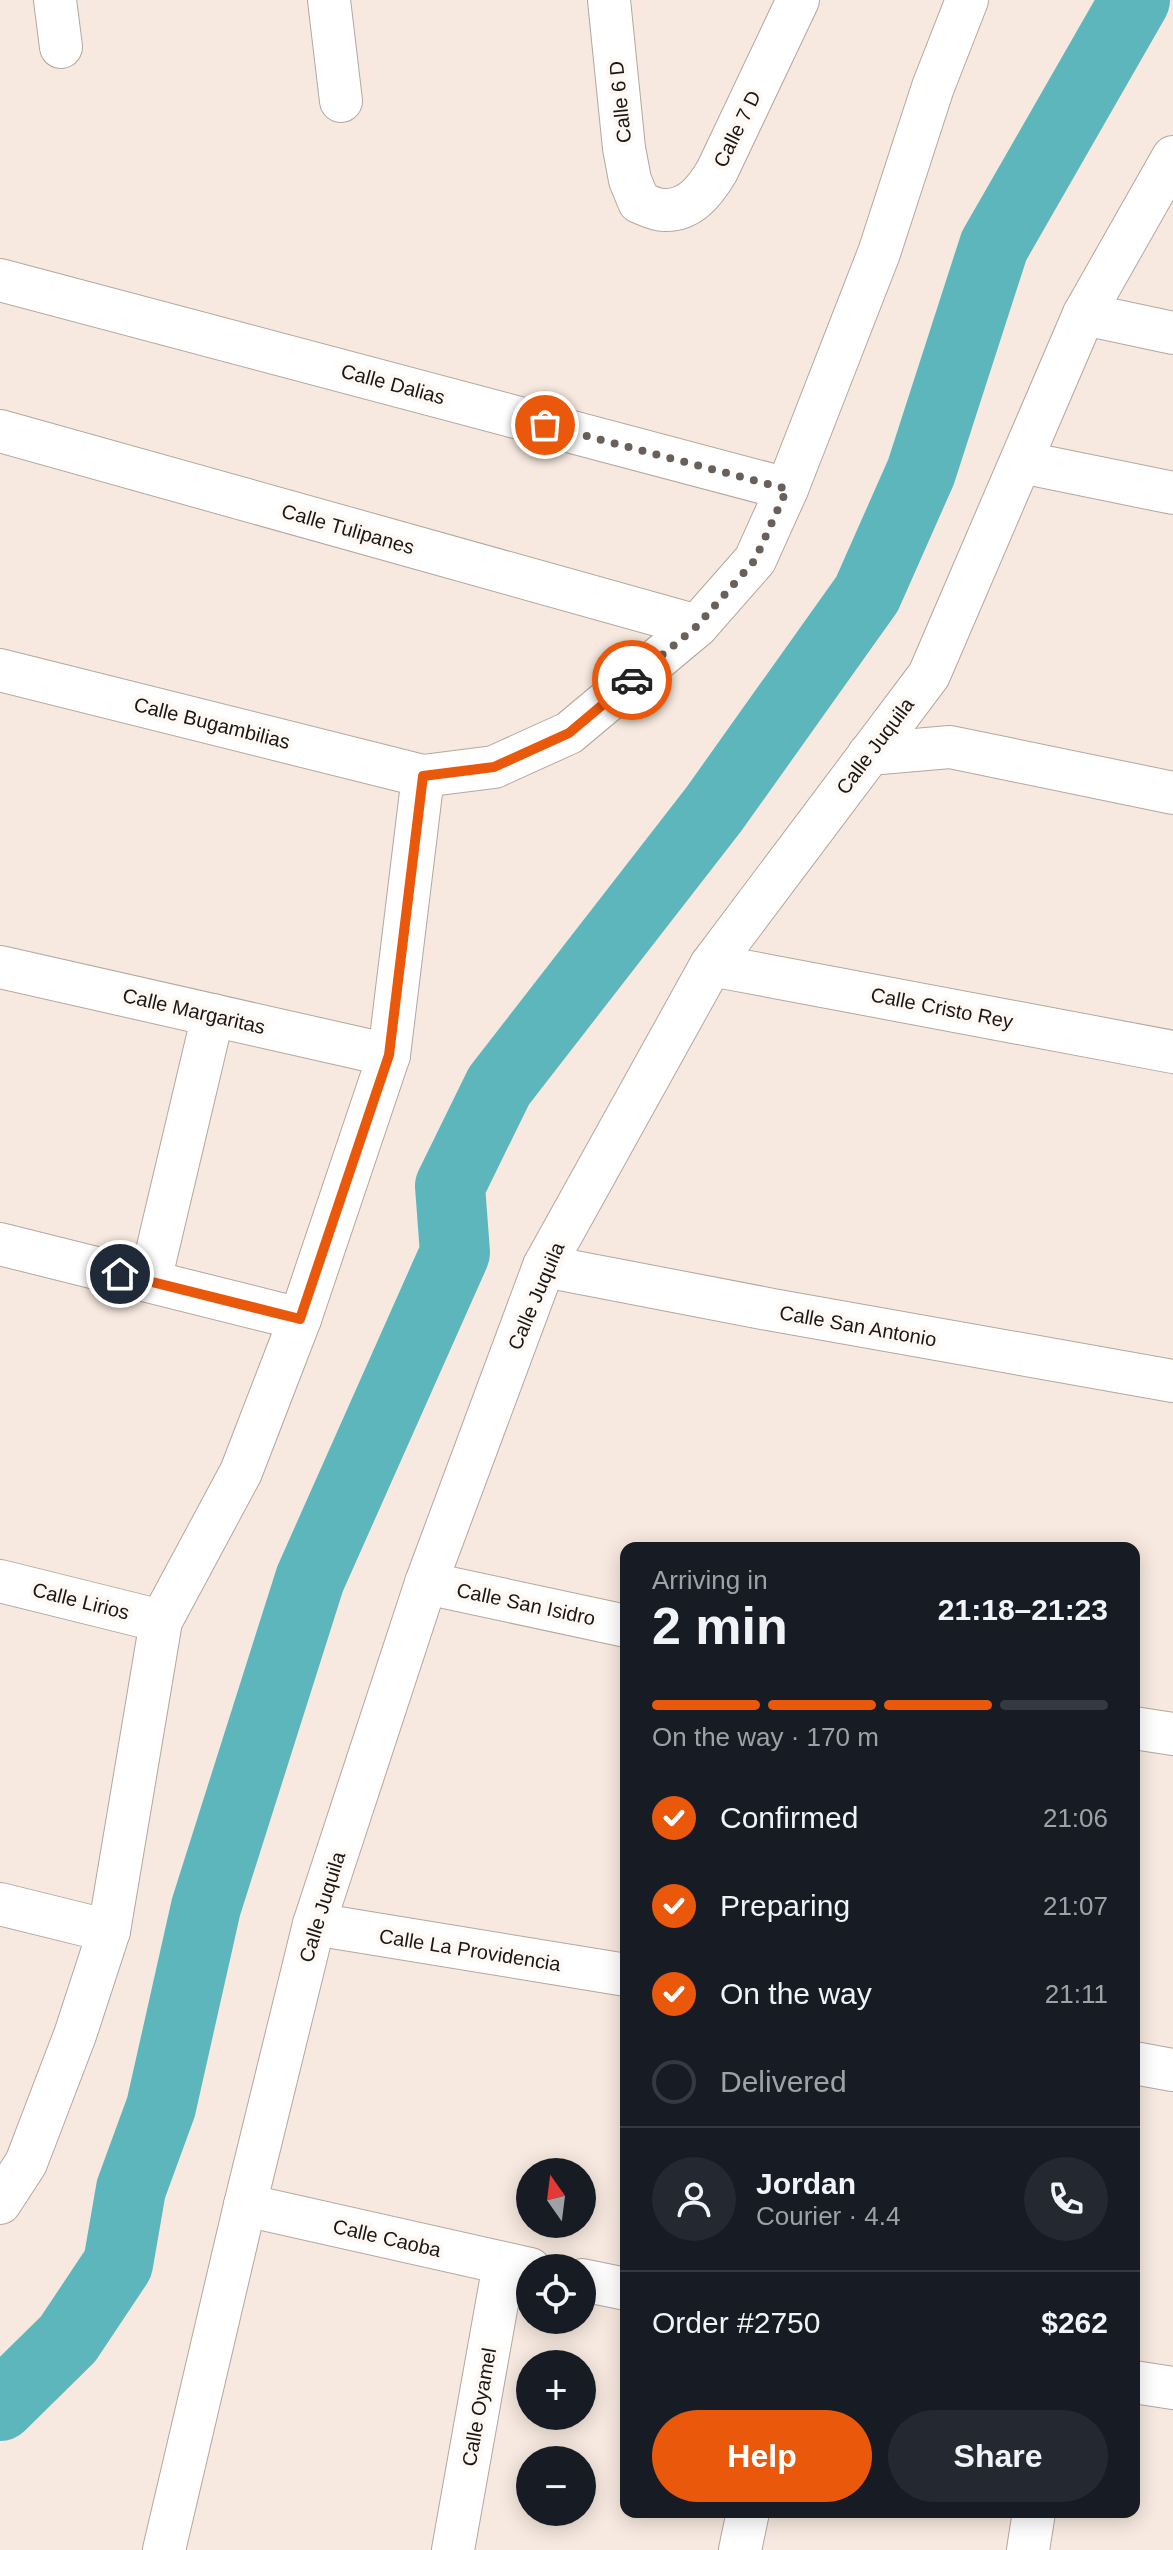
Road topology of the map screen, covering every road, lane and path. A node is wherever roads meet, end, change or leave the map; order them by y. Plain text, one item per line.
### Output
1 (55, 0) edge
2 (329, 0) edge
3 (609, 0) edge
4 (798, 0) edge
5 (967, 0) edge
6 (61, 47) dead end
7 (341, 101) dead end
8 (1173, 157) edge
9 (639, 202) joint
10 (0, 280) edge
11 (1084, 314) junction
12 (1173, 333) edge
13 (0, 431) edge
14 (1021, 462) junction
15 (787, 489) junction
16 (1173, 493) edge
17 (697, 626) junction
18 (0, 670) edge
19 (929, 675) junction
20 (950, 747) junction
21 (869, 754) junction
22 (423, 776) junction
23 (1173, 793) edge
24 (711, 965) junction
25 (0, 967) edge
26 (213, 1015) junction
27 (1173, 1052) edge
28 (389, 1055) junction
29 (0, 1244) edge
30 (544, 1266) junction
31 (150, 1281) junction
32 (300, 1319) junction
33 (1173, 1381) edge
34 (0, 1581) edge
35 (426, 1583) junction
36 (161, 1621) junction
37 (620, 1625) edge
38 (1140, 1729) edge
39 (1173, 1734) edge
40 (0, 1904) edge
41 (314, 1924) junction
42 (109, 1931) junction
43 (620, 1974) edge
44 (1140, 2064) edge
45 (1173, 2070) edge
46 (13, 2160) edge
47 (0, 2203) edge
48 (245, 2205) junction
49 (516, 2267) edge
50 (516, 2271) edge
51 (596, 2283) edge
52 (620, 2288) edge
53 (1140, 2383) edge
54 (1173, 2388) edge
55 (747, 2518) edge
56 (1033, 2518) edge
57 (164, 2550) edge
58 (453, 2550) edge
59 (740, 2550) edge
60 (1028, 2550) edge

1 - 6 street
2 - 7 street
3 - 9 street, Calle 6 D
4 - 9 street, Calle 7 D
5 - 15 street
8 - 11 street, Calle Juquila
10 - 15 street, Calle Dalias
11 - 12 street
11 - 14 street, Calle Juquila
13 - 17 street, Calle Tulipanes
14 - 16 street
14 - 19 street, Calle Juquila
15 - 17 street
17 - 22 street
18 - 22 street, Calle Bugambilias
19 - 20 street
19 - 21 street, Calle Juquila
20 - 21 street
20 - 23 street
21 - 24 street, Calle Juquila
22 - 28 street
24 - 27 street, Calle Cristo Rey
24 - 30 street, Calle Juquila
25 - 26 street, Calle Margaritas
26 - 28 street, Calle Margaritas
26 - 31 street
28 - 32 street
29 - 31 street
30 - 33 street, Calle San Antonio
30 - 35 street, Calle Juquila
31 - 32 street
32 - 36 street
34 - 36 street, Calle Lirios
35 - 37 street, Calle San Isidro
35 - 41 street, Calle Juquila
36 - 42 street
38 - 39 street
40 - 42 street
41 - 43 street, Calle La Providencia
41 - 48 street, Calle Juquila
42 - 46 street
44 - 45 street
46 - 47 street
48 - 49 street, Calle Caoba
48 - 57 street, Calle Juquila
50 - 58 street, Calle Oyamel
51 - 52 street
53 - 54 street
55 - 59 street
56 - 60 street

